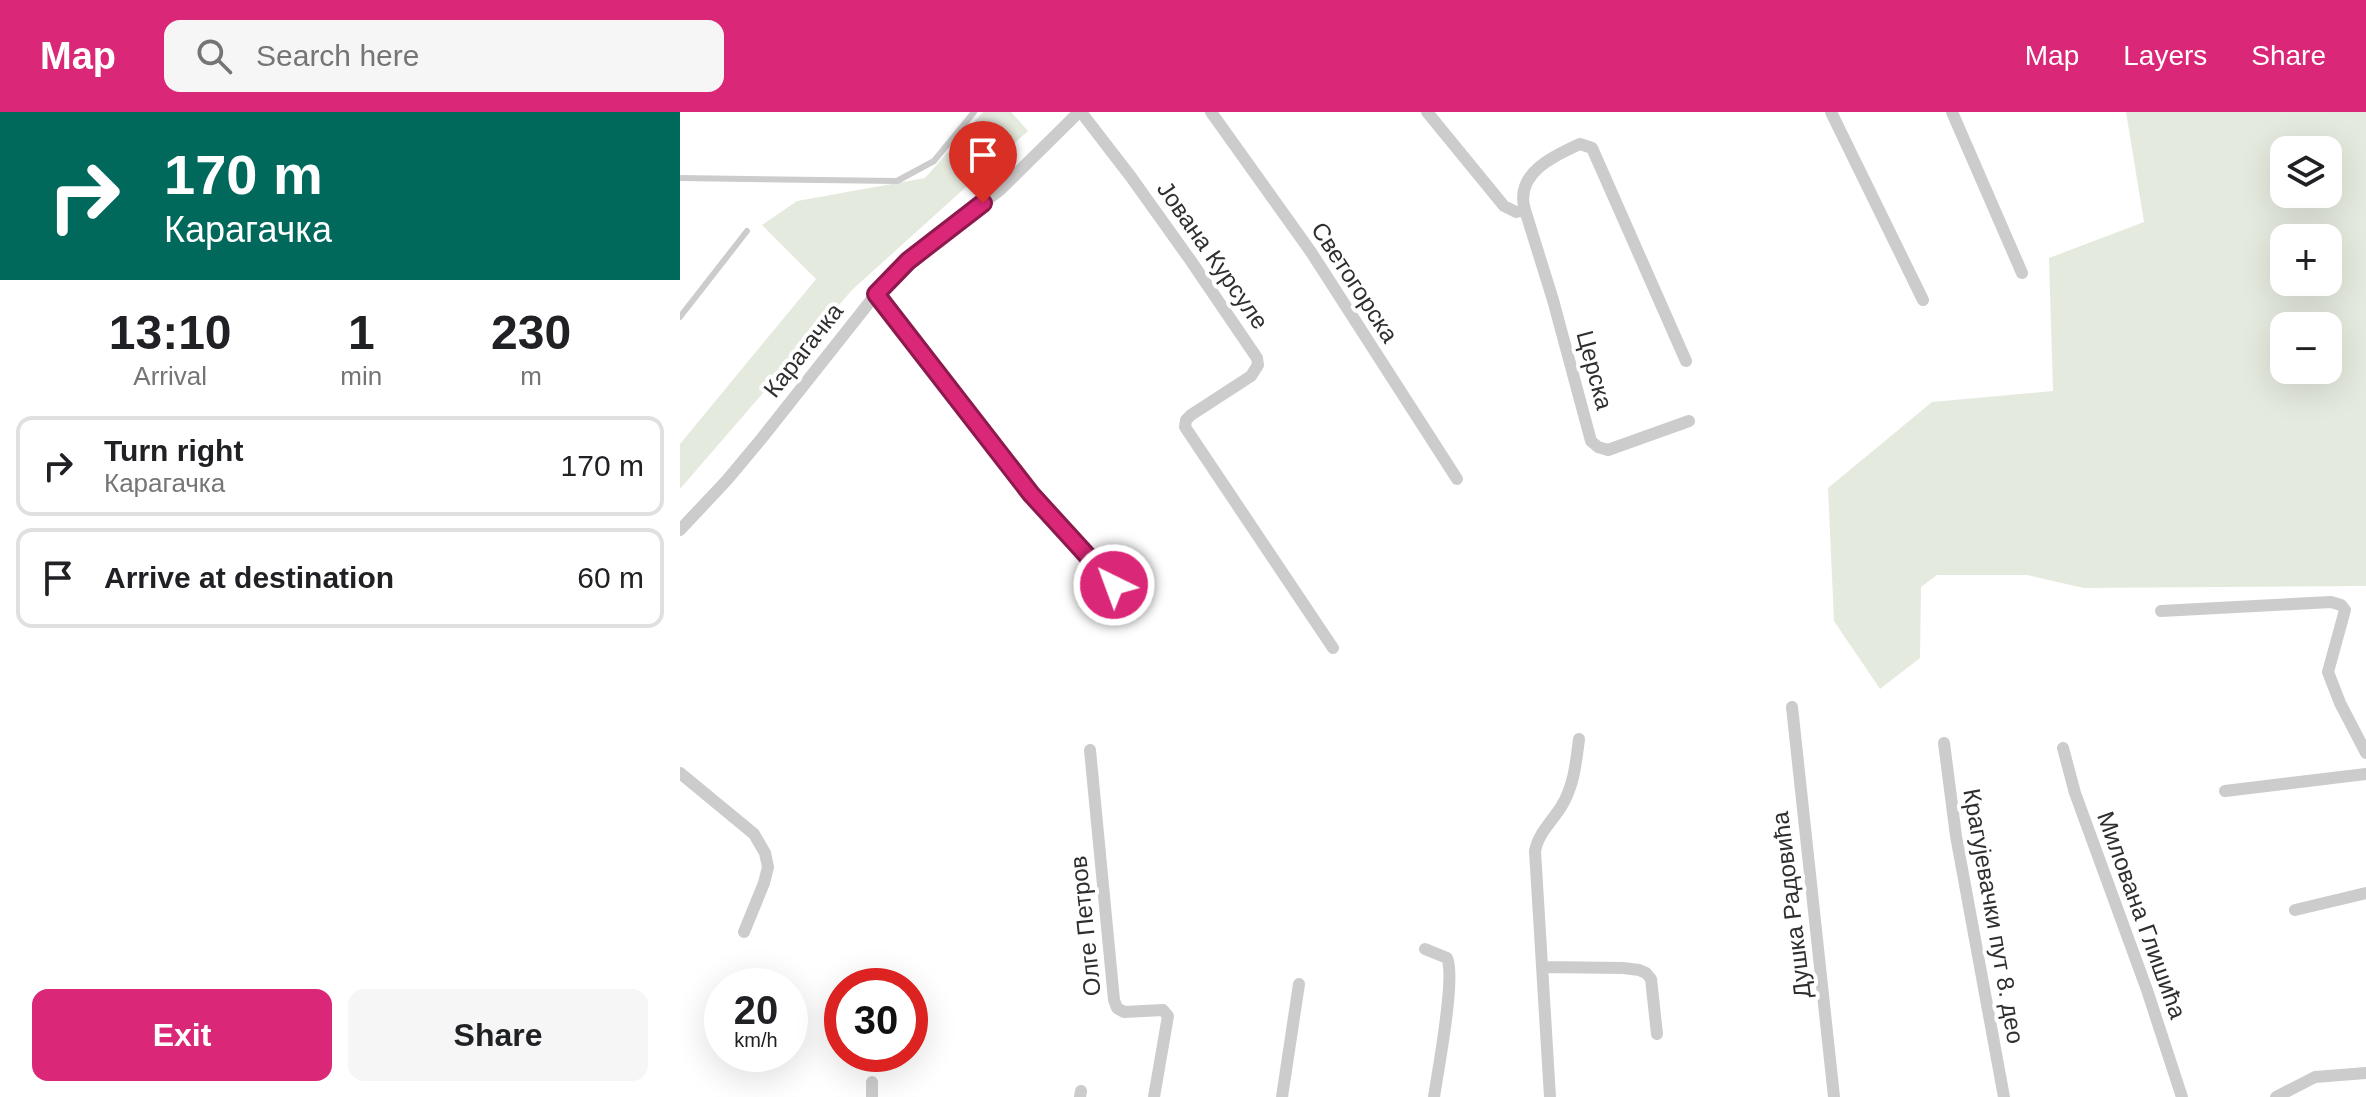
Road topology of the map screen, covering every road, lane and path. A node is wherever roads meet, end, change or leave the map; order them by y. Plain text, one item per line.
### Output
1 (974, 112) edge
2 (1080, 112) edge
3 (1211, 112) edge
4 (1427, 112) edge
5 (1831, 112) edge
6 (1952, 112) edge
7 (680, 178) edge
8 (1525, 210) junction
9 (747, 231) dead end
10 (2022, 273) dead end
11 (876, 294) junction
12 (1923, 300) dead end
13 (680, 317) edge
14 (1686, 361) dead end
15 (1689, 421) dead end
16 (1457, 479) dead end
17 (680, 530) edge
18 (1132, 604) dead end
19 (2161, 611) dead end
20 (1333, 648) dead end
21 (1792, 707) dead end
22 (1579, 739) dead end
23 (1944, 743) dead end
24 (2063, 748) dead end
25 (1090, 750) dead end
26 (2366, 753) edge
27 (680, 773) edge
28 (2366, 774) edge
29 (2225, 791) dead end
30 (2366, 893) edge
31 (2295, 910) dead end
32 (744, 932) dead end
33 (1425, 949) dead end
34 (1542, 967) junction
35 (1299, 984) dead end
36 (1657, 1034) dead end
37 (2366, 1073) edge
38 (872, 1082) dead end
39 (872, 1097) edge
40 (1154, 1097) edge
41 (1282, 1097) edge
42 (1434, 1097) edge
43 (1550, 1097) edge
44 (1834, 1097) edge
45 (2004, 1097) edge
46 (2182, 1097) edge
47 (2276, 1097) edge

1 - 7 lane
2 - 11 street, Карагачка
2 - 20 street, Јована Курсуле
3 - 16 street, Светогорска
4 - 8 street
5 - 12 street
6 - 10 street
8 - 14 street
8 - 15 street, Церска
9 - 13 lane
11 - 17 street, Карагачка
11 - 18 street
19 - 26 street
21 - 44 street, Душка Радовића
22 - 34 street
23 - 45 street, Крагујевачки пут 8. део
24 - 46 street, Милована Глишића
25 - 40 street, Олге Петров
27 - 32 street
28 - 29 street
30 - 31 street
33 - 42 street
34 - 36 street
34 - 43 street
35 - 41 street
37 - 47 street
38 - 39 street

